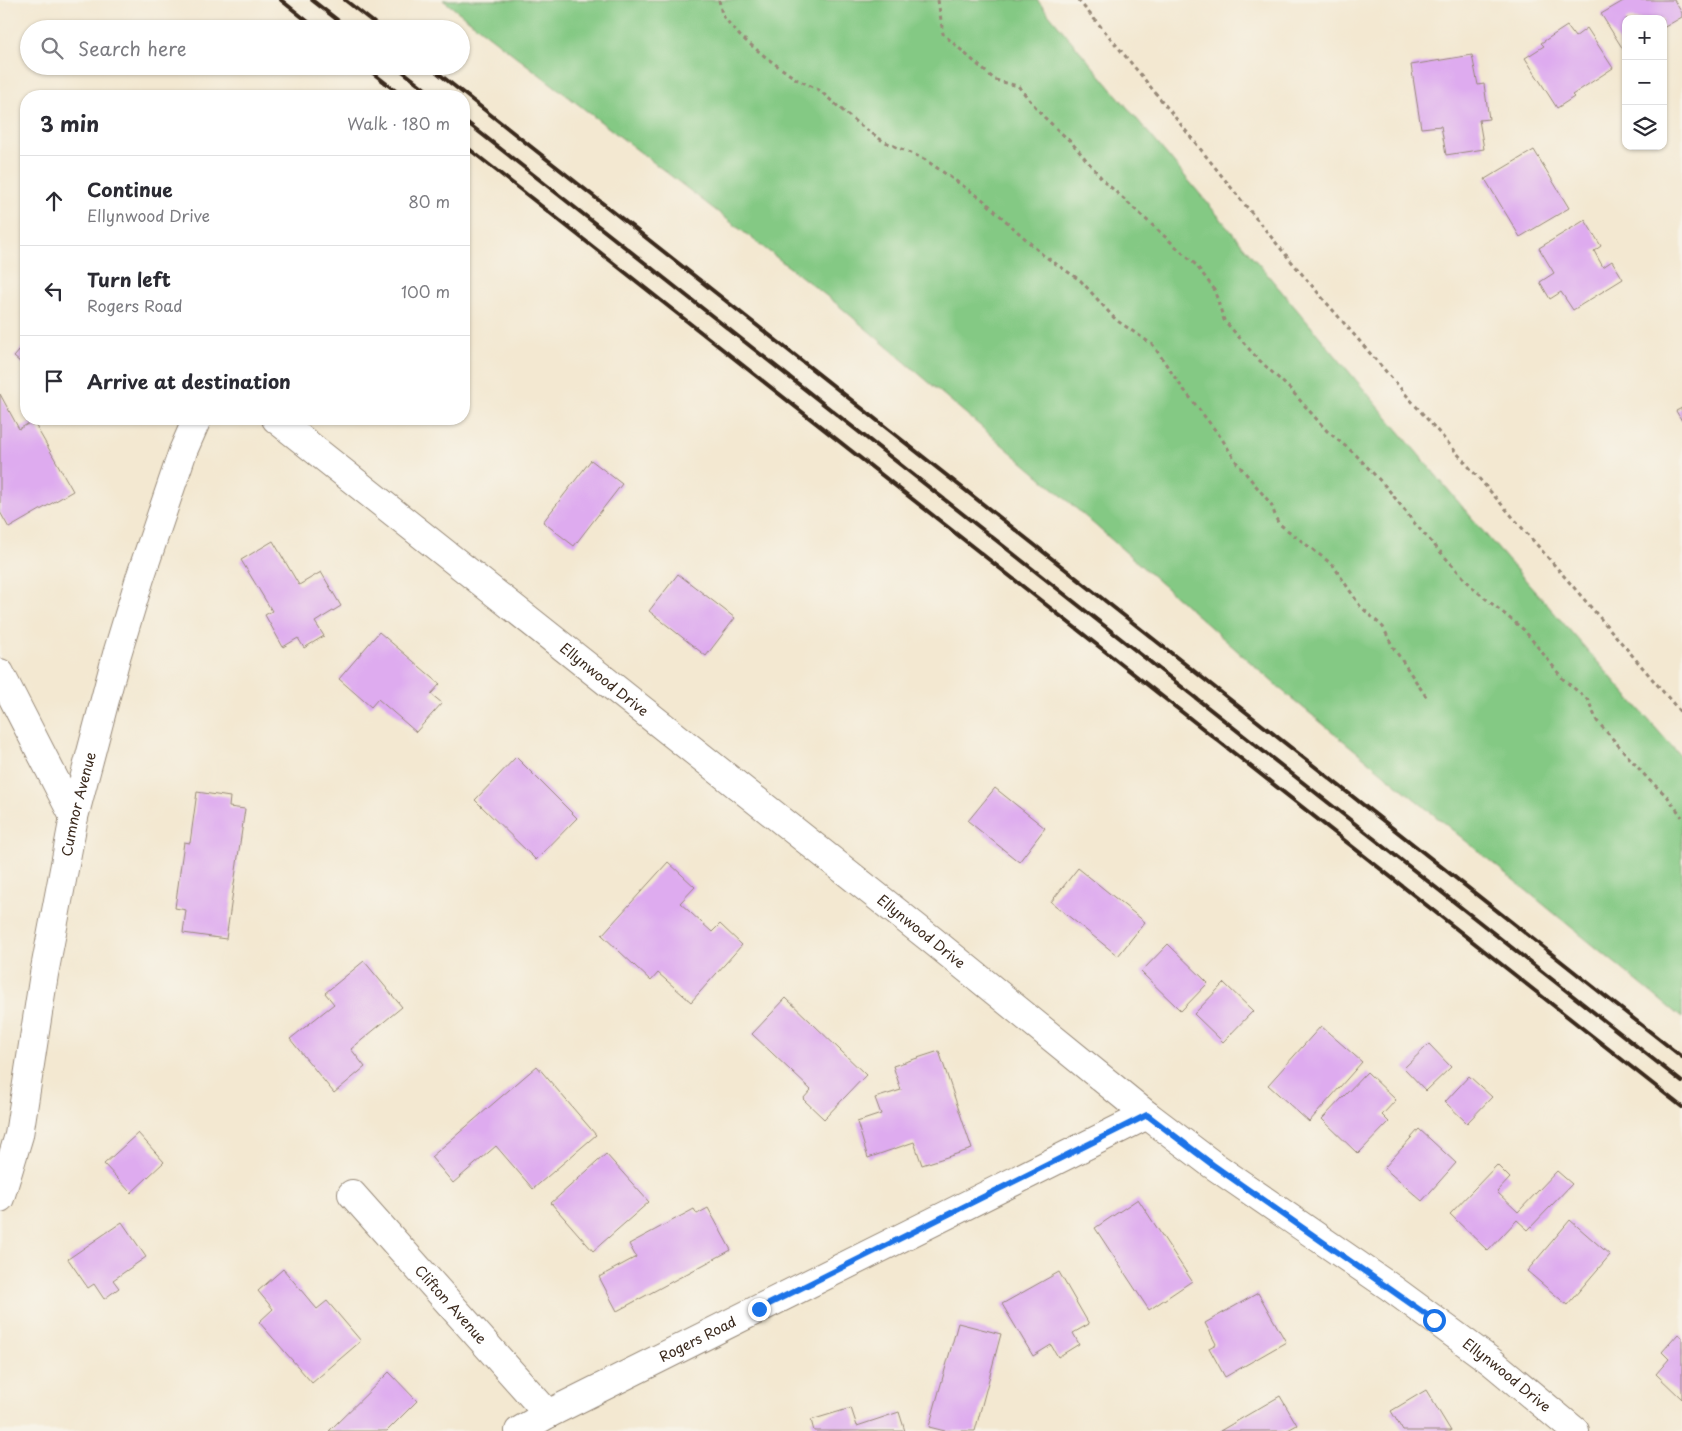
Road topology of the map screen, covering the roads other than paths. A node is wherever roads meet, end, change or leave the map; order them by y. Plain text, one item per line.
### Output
1 (194, 425) edge
2 (284, 425) edge
3 (0, 673) edge
4 (74, 817) junction
5 (1147, 1115) junction
6 (352, 1194) dead end
7 (0, 1198) edge
8 (548, 1414) junction
9 (519, 1431) edge
10 (1575, 1431) edge

1 - 4 street, Cumnor Avenue
2 - 5 street, Ellynwood Drive
3 - 4 street
4 - 7 street, Cumnor Avenue
5 - 8 street, Rogers Road
5 - 10 street, Ellynwood Drive
6 - 8 street, Clifton Avenue
8 - 9 street, Rogers Road

